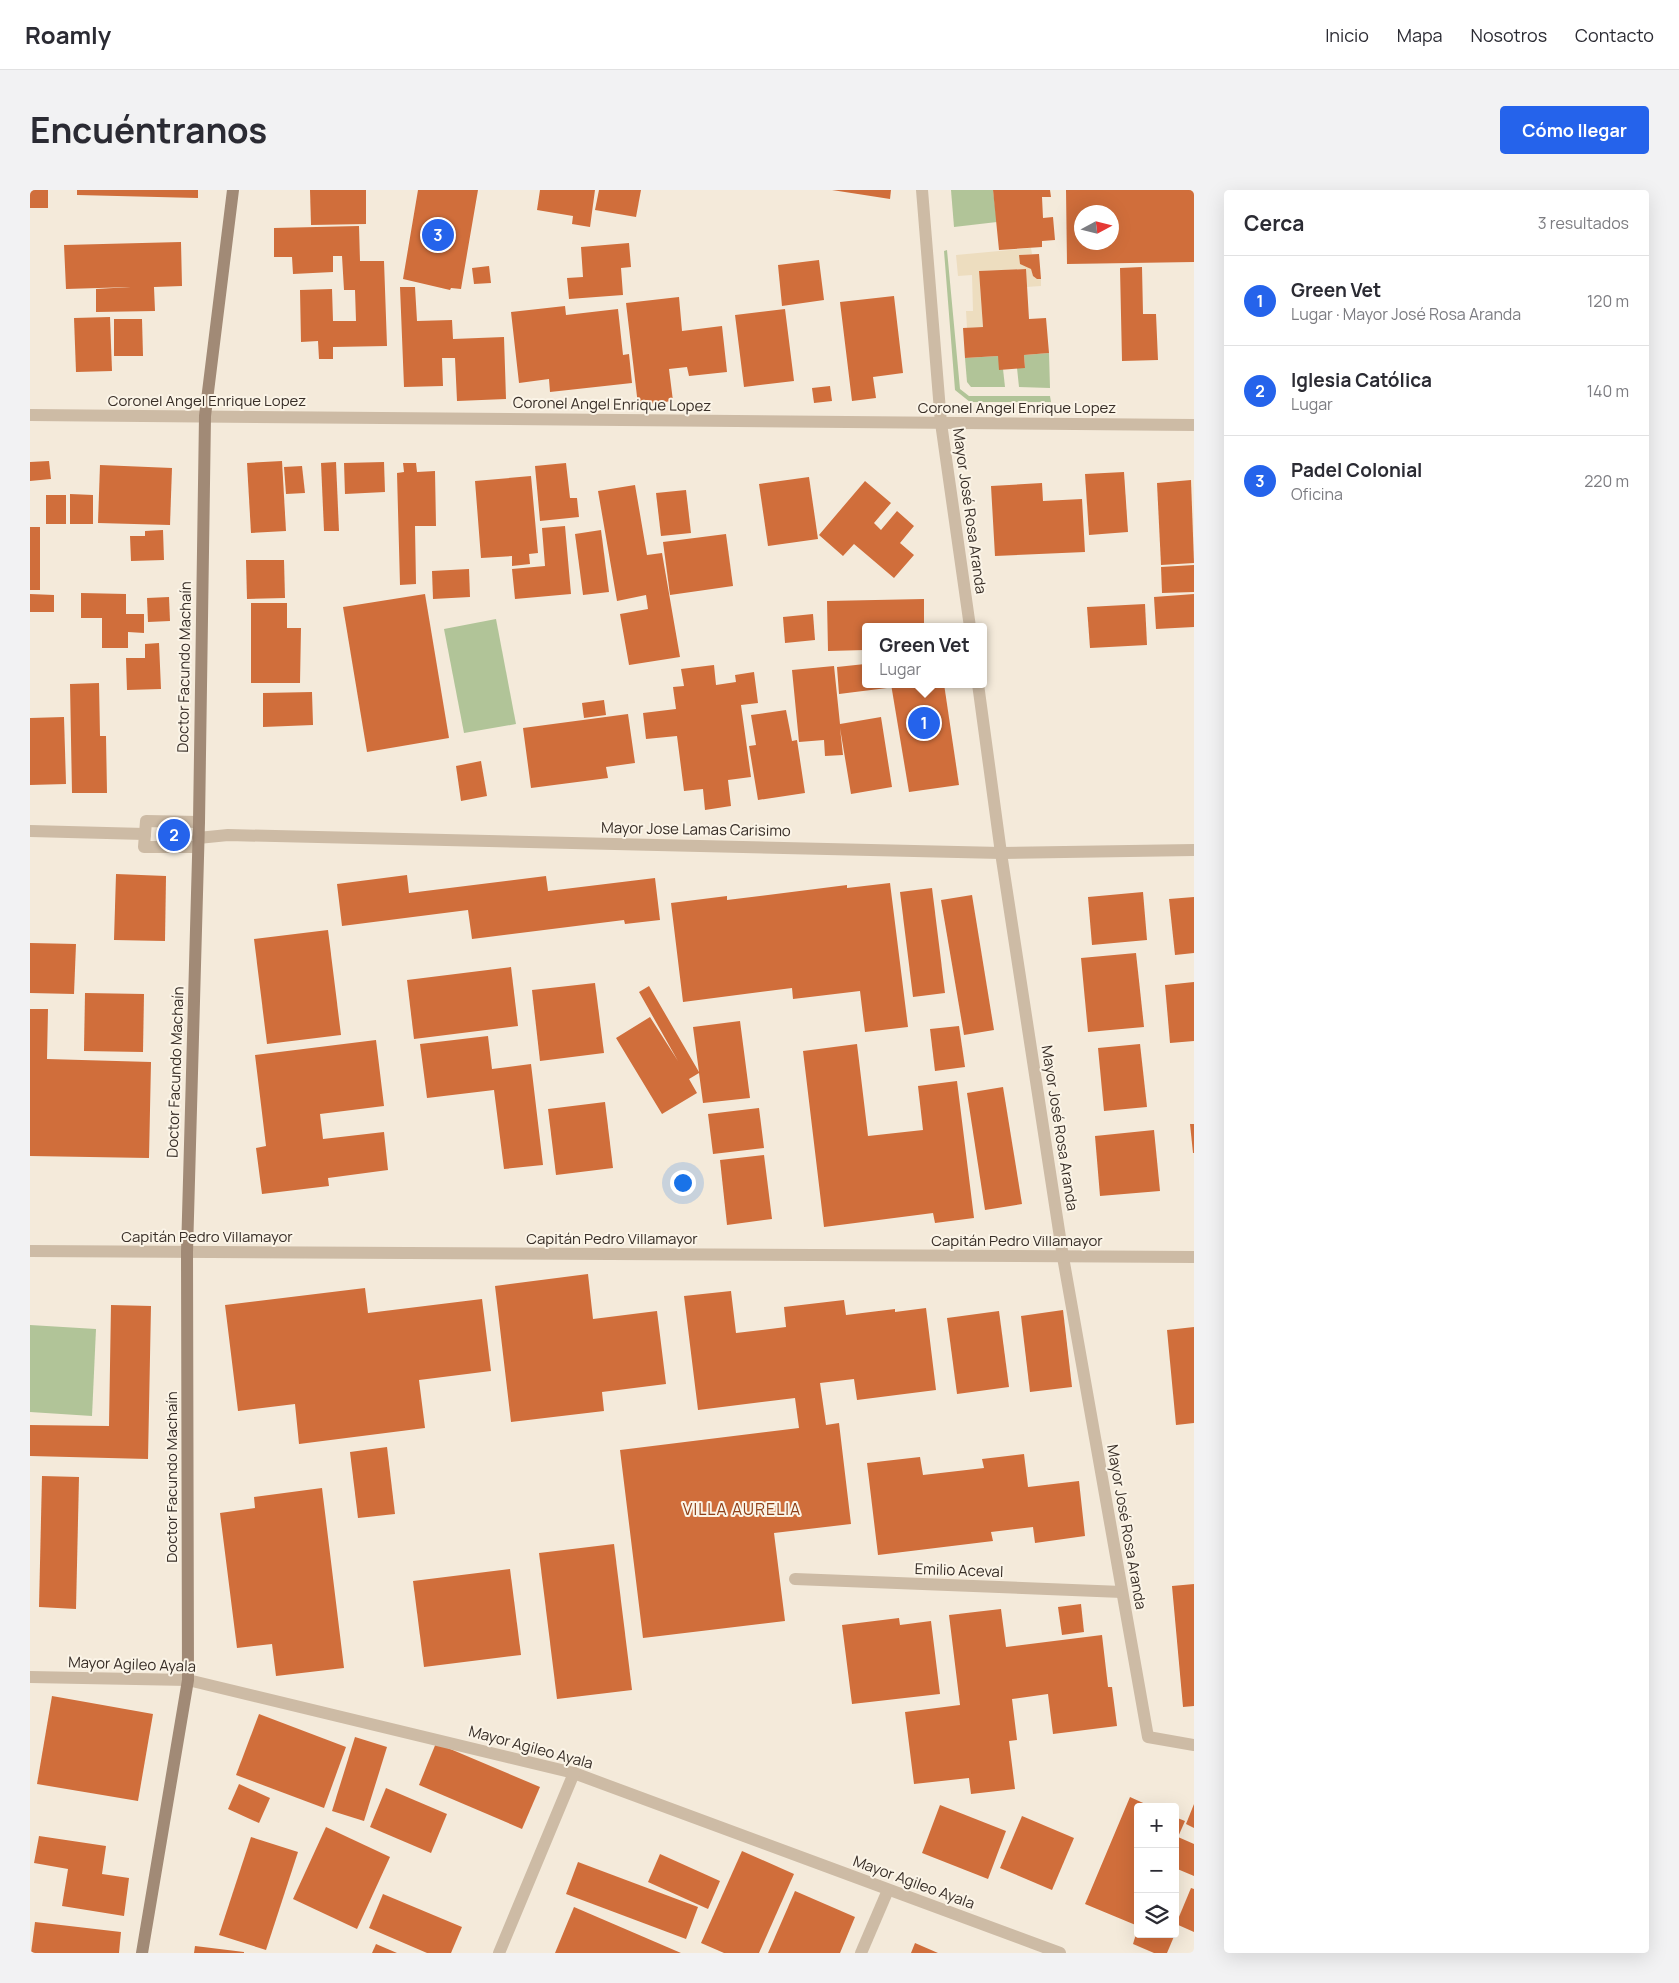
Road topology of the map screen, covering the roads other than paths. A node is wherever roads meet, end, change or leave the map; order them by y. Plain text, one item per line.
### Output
1 (233, 190) edge
2 (922, 190) edge
3 (30, 415) edge
4 (205, 416) junction
5 (942, 423) junction
6 (1194, 424) edge
7 (969, 623) edge
8 (979, 688) edge
9 (199, 822) junction
10 (30, 831) edge
11 (145, 834) junction
12 (198, 843) junction
13 (1194, 850) edge
14 (1000, 853) junction
15 (30, 1251) edge
16 (187, 1252) junction
17 (1063, 1257) junction
18 (1194, 1257) edge
19 (795, 1579) dead end
20 (1122, 1592) junction
21 (30, 1677) edge
22 (188, 1680) junction
23 (1194, 1745) edge
24 (574, 1772) junction
25 (888, 1890) junction
26 (142, 1953) edge
27 (499, 1953) edge
28 (860, 1953) edge
29 (1060, 1953) edge

1 - 4 main road, Doctor Facundo Machaín
2 - 5 street, Mayor José Rosa Aranda
3 - 4 street, Coronel Angel Enrique Lopez
4 - 5 street, Coronel Angel Enrique Lopez
4 - 9 main road, Doctor Facundo Machaín
5 - 6 street, Coronel Angel Enrique Lopez
5 - 7 street, Mayor José Rosa Aranda
8 - 14 street, Mayor José Rosa Aranda
9 - 11 street
9 - 12 main road, Doctor Facundo Machaín
10 - 11 street
11 - 12 street, Mayor Jose Lamas Carisimo
12 - 14 street, Mayor Jose Lamas Carisimo
12 - 16 main road, Doctor Facundo Machaín
13 - 14 street, Mayor Jose Lamas Carisimo
14 - 17 street, Mayor José Rosa Aranda
15 - 16 street, Capitán Pedro Villamayor
16 - 17 street, Capitán Pedro Villamayor
16 - 22 main road, Doctor Facundo Machaín
17 - 18 street, Capitán Pedro Villamayor
17 - 20 street, Mayor José Rosa Aranda
19 - 20 street, Emilio Aceval
20 - 23 street, Mayor José Rosa Aranda
21 - 22 street, Mayor Agileo Ayala
22 - 24 street, Mayor Agileo Ayala
22 - 26 main road, Doctor Facundo Machaín
24 - 25 street, Mayor Agileo Ayala
24 - 27 street
25 - 28 street
25 - 29 street, Mayor Agileo Ayala

